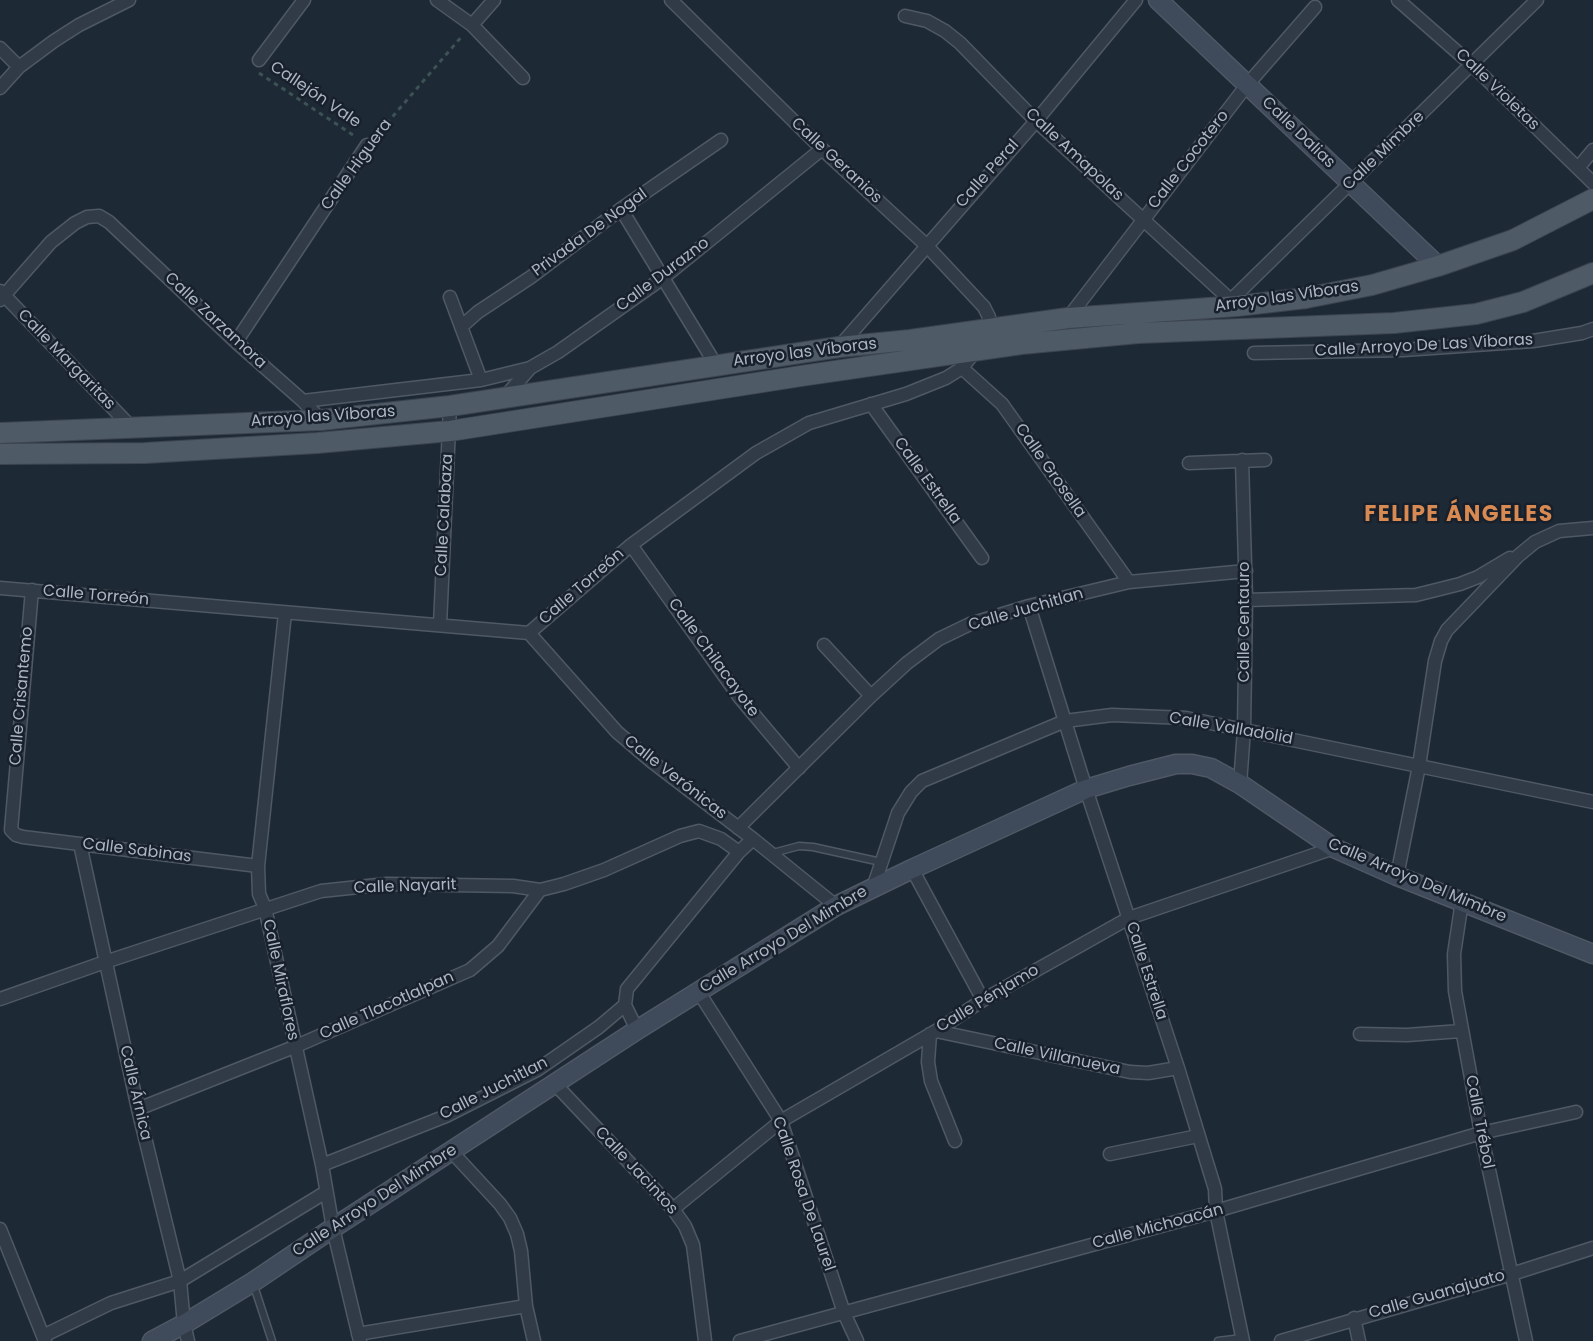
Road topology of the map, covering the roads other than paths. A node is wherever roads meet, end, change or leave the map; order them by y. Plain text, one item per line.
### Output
1 (129, 0) edge
2 (304, 0) edge
3 (437, 0) edge
4 (494, 0) edge
5 (671, 0) edge
6 (1136, 0) edge
7 (1158, 0) edge
8 (1398, 0) edge
9 (1537, 0) edge
10 (1315, 7) dead end
11 (905, 16) dead end
12 (472, 25) junction
13 (0, 48) edge
14 (259, 60) road end
15 (1472, 66) junction
16 (19, 68) junction
17 (523, 78) dead end
18 (1247, 85) junction
19 (0, 88) edge
20 (1036, 121) junction
21 (721, 140) dead end
22 (367, 145) road end
23 (822, 149) junction
24 (1593, 150) edge
25 (1578, 168) junction
26 (1593, 183) edge
27 (1350, 184) junction
28 (1593, 199) edge
29 (621, 209) junction
30 (1143, 220) junction
31 (926, 245) junction
32 (1438, 266) junction
33 (1593, 273) edge
34 (663, 278) junction
35 (1, 295) edge
36 (450, 297) dead end
37 (1234, 303) junction
38 (1068, 318) junction
39 (460, 327) junction
40 (989, 329) junction
41 (1593, 329) edge
42 (236, 342) junction
43 (839, 347) junction
44 (975, 351) junction
45 (1254, 353) dead end
46 (716, 365) junction
47 (530, 368) junction
48 (962, 368) junction
49 (481, 380) junction
50 (504, 398) junction
51 (303, 401) junction
52 (871, 404) junction
53 (450, 406) junction
54 (321, 420) junction
55 (132, 428) junction
56 (450, 431) junction
57 (0, 433) edge
58 (0, 454) edge
59 (1242, 460) junction
60 (1265, 460) dead end
61 (1190, 463) dead end
62 (1593, 528) edge
63 (1535, 542) junction
64 (631, 545) junction
65 (982, 558) dead end
66 (1246, 572) junction
67 (1129, 582) junction
68 (0, 588) edge
69 (32, 590) junction
70 (1246, 600) junction
71 (1029, 606) junction
72 (285, 614) junction
73 (440, 625) junction
74 (529, 633) junction
75 (824, 645) dead end
76 (871, 696) junction
77 (1065, 721) junction
78 (1244, 730) junction
79 (1419, 766) junction
80 (799, 768) junction
81 (1240, 784) junction
82 (1086, 789) junction
83 (1593, 802) edge
84 (738, 828) junction
85 (16, 835) joint
86 (753, 839) junction
87 (80, 844) junction
88 (1334, 848) junction
89 (739, 852) junction
90 (770, 853) junction
91 (881, 861) junction
92 (258, 866) junction
93 (912, 869) junction
94 (1397, 876) junction
95 (873, 888) junction
96 (540, 890) junction
97 (1462, 901) junction
98 (836, 906) junction
99 (265, 908) junction
100 (1129, 918) junction
101 (1593, 954) edge
102 (105, 962) junction
103 (698, 991) junction
104 (0, 999) edge
105 (983, 1000) junction
106 (625, 1005) junction
107 (637, 1030) junction
108 (1461, 1031) junction
109 (933, 1032) junction
110 (1360, 1034) dead end
111 (294, 1047) junction
112 (568, 1049) junction
113 (579, 1067) junction
114 (1178, 1068) junction
115 (555, 1084) junction
116 (138, 1109) junction
117 (1576, 1112) dead end
118 (780, 1121) junction
119 (1481, 1133) junction
120 (1198, 1136) junction
121 (955, 1141) dead end
122 (451, 1151) junction
123 (1110, 1154) dead end
124 (322, 1165) junction
125 (326, 1192) junction
126 (673, 1209) junction
127 (1216, 1211) junction
128 (333, 1227) junction
129 (0, 1229) edge
130 (1593, 1248) edge
131 (1512, 1274) junction
132 (180, 1281) junction
133 (253, 1282) junction
134 (526, 1306) junction
135 (844, 1313) junction
136 (1354, 1318) junction
137 (186, 1333) edge
138 (359, 1337) edge
139 (44, 1338) edge
140 (1243, 1339) edge
141 (152, 1341) edge
142 (272, 1341) edge
143 (534, 1341) edge
144 (705, 1341) edge
145 (740, 1341) edge
146 (857, 1341) edge
147 (1218, 1341) edge
148 (1281, 1341) edge
149 (1359, 1341) edge
150 (1526, 1341) edge

1 - 16 street
2 - 14 street
3 - 12 street
4 - 12 street
5 - 23 street, Calle Geranios
6 - 20 street, Calle Peral
7 - 18 street, Calle Dalias
8 - 15 street, Calle Violetas
9 - 15 street, Calle Mimbre
10 - 18 street, Calle Cocotero
11 - 20 street, Calle Amapolas
12 - 17 street
13 - 16 street
15 - 25 street, Calle Violetas
15 - 27 street, Calle Mimbre
16 - 19 street
18 - 27 street, Calle Dalias
18 - 30 street, Calle Cocotero
20 - 30 street, Calle Amapolas
20 - 31 street, Calle Peral
21 - 29 street, Privada De Nogal
22 - 42 street, Calle Higuera
23 - 31 street, Calle Geranios
23 - 34 street, Calle Durazno
24 - 25 street
25 - 26 street, Calle Violetas
27 - 32 street, Calle Dalias
27 - 37 street, Calle Mimbre
28 - 32 main road, Arroyo las Víboras
29 - 34 street
29 - 39 street, Privada De Nogal
30 - 37 street, Calle Amapolas
30 - 38 street, Calle Cocotero
31 - 40 street, Calle Geranios
31 - 43 street, Calle Peral
32 - 37 main road, Arroyo las Víboras
33 - 44 main road, Arroyo las Víboras
34 - 46 street
34 - 47 street, Calle Durazno
35 - 42 street, Calle Zarzamora
35 - 55 street, Calle Margaritas
36 - 39 street
37 - 38 main road, Arroyo las Víboras
38 - 40 main road, Arroyo las Víboras
39 - 49 street
40 - 43 main road, Arroyo las Víboras
40 - 44 street, Calle Torreón
41 - 45 street, Calle Arroyo De Las Víboras
42 - 51 street, Calle Zarzamora
43 - 46 main road, Arroyo las Víboras
44 - 48 street, Calle Torreón
44 - 56 main road, Arroyo las Víboras
46 - 50 main road, Arroyo las Víboras
47 - 49 street
47 - 50 street, Calle Durazno
48 - 52 street, Calle Torreón
48 - 67 street, Calle Grosella
49 - 51 street
50 - 53 main road, Arroyo las Víboras
51 - 54 street, Calle Zarzamora
52 - 64 street, Calle Torreón
52 - 65 street, Calle Estrella
53 - 54 main road, Arroyo las Víboras
53 - 56 street, Calle Calabaza
54 - 55 main road, Arroyo las Víboras
55 - 57 main road, Arroyo las Víboras
56 - 58 main road, Arroyo las Víboras
56 - 73 street, Calle Calabaza
59 - 60 street
59 - 61 street
59 - 66 street, Calle Centauro
62 - 63 street
63 - 70 street
63 - 79 street
64 - 74 street, Calle Torreón
64 - 80 street, Calle Chilacayote
66 - 67 street, Calle Juchitlan
66 - 70 street, Calle Centauro
67 - 71 street, Calle Juchitlan
68 - 69 street, Calle Torreón
69 - 72 street, Calle Torreón
69 - 85 street, Calle Crisantemo
70 - 78 street, Calle Centauro
71 - 76 street, Calle Juchitlan
71 - 77 street, Calle Estrella
72 - 73 street, Calle Torreón
72 - 92 street, Calle Miraflores
73 - 74 street, Calle Torreón
74 - 84 street, Calle Verónicas
75 - 76 street
76 - 80 street, Calle Juchitlan
77 - 78 street, Calle Valladolid
77 - 82 street, Calle Estrella
77 - 91 street, Calle Valladolid
78 - 79 street, Calle Valladolid
78 - 81 street, Calle Centauro
79 - 83 street, Calle Valladolid
79 - 94 street
80 - 84 street, Calle Juchitlan
81 - 82 street, Calle Arroyo Del Mimbre
81 - 88 street, Calle Arroyo Del Mimbre
82 - 93 street, Calle Arroyo Del Mimbre
82 - 100 street, Calle Estrella
84 - 86 street, Calle Verónicas
85 - 87 street, Calle Sabinas
86 - 89 street
86 - 90 street, Calle Verónicas
87 - 92 street, Calle Sabinas
87 - 102 street, Calle Árnica
88 - 94 street, Calle Arroyo Del Mimbre
88 - 100 street, Calle Pénjamo
89 - 96 street, Calle Nayarit
89 - 106 street
90 - 91 lane
90 - 98 street, Calle Verónicas
91 - 95 street, Calle Valladolid
92 - 99 street, Calle Miraflores
93 - 95 street, Calle Arroyo Del Mimbre
93 - 105 street
94 - 97 street, Calle Arroyo Del Mimbre
95 - 98 street, Calle Arroyo Del Mimbre
96 - 99 street, Calle Nayarit
96 - 111 street, Calle Tlacotlalpan
97 - 101 street, Calle Arroyo Del Mimbre
97 - 108 street, Calle Trébol
98 - 103 street, Calle Arroyo Del Mimbre
99 - 102 street, Calle Nayarit
99 - 111 street, Calle Miraflores
100 - 105 street, Calle Pénjamo
100 - 114 street, Calle Estrella
102 - 104 street, Calle Nayarit
102 - 116 street, Calle Árnica
103 - 107 street, Calle Arroyo Del Mimbre
103 - 118 street, Calle Rosa De Laurel
105 - 109 street, Calle Pénjamo
106 - 107 street
106 - 112 street, Calle Juchitlan
107 - 113 street, Calle Arroyo Del Mimbre
108 - 110 street
108 - 119 street, Calle Trébol
109 - 114 street, Calle Villanueva
109 - 118 street, Calle Pénjamo
109 - 121 street
111 - 116 street, Calle Tlacotlalpan
111 - 124 street, Calle Miraflores
112 - 113 street
112 - 124 street, Calle Juchitlan
113 - 115 street, Calle Arroyo Del Mimbre
114 - 120 street, Calle Estrella
115 - 122 street, Calle Arroyo Del Mimbre
115 - 126 street, Calle Jacintos
116 - 132 street, Calle Árnica
117 - 119 street, Calle Michoacán
118 - 126 street, Calle Pénjamo
118 - 135 street, Calle Rosa De Laurel
119 - 127 street, Calle Michoacán
119 - 131 street, Calle Trébol
120 - 123 street
120 - 127 street, Calle Estrella
122 - 128 street, Calle Arroyo Del Mimbre
122 - 134 street
124 - 125 street, Calle Miraflores
125 - 128 street, Calle Miraflores
125 - 132 street
126 - 144 street, Calle Jacintos
127 - 135 street, Calle Michoacán
127 - 140 street, Calle Estrella
128 - 133 street, Calle Arroyo Del Mimbre
128 - 138 street, Calle Miraflores
129 - 139 street
130 - 131 street, Calle Guanajuato
131 - 136 street, Calle Guanajuato
131 - 150 street, Calle Trébol
132 - 137 street, Calle Árnica
132 - 139 street
133 - 137 street, Calle Arroyo Del Mimbre
133 - 142 lane
134 - 138 street
134 - 143 street
135 - 145 street, Calle Michoacán
135 - 146 street, Calle Rosa De Laurel
136 - 148 street, Calle Guanajuato
136 - 149 street
137 - 141 street, Calle Arroyo Del Mimbre
140 - 147 lane

